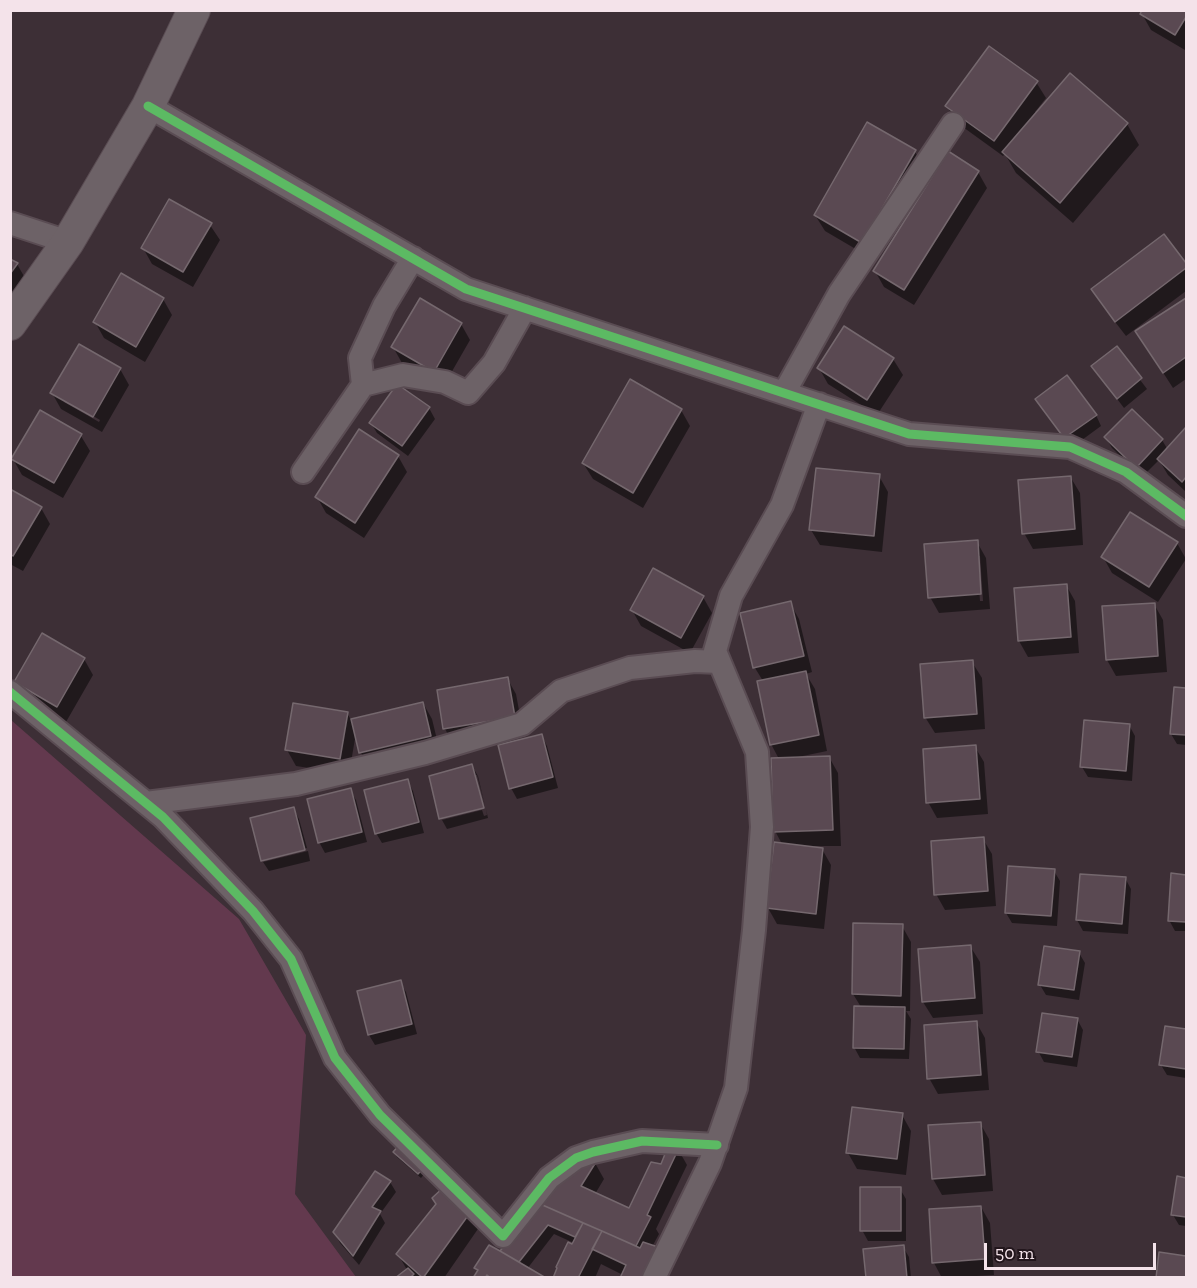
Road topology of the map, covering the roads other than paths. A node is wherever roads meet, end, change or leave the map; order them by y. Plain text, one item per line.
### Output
1 (194, 10) edge
2 (148, 106) junction
3 (953, 124) dead end
4 (10, 223) edge
5 (68, 242) junction
6 (413, 258) junction
7 (525, 308) junction
8 (10, 324) edge
9 (363, 385) junction
10 (784, 393) junction
11 (819, 405) junction
12 (303, 472) dead end
13 (1186, 513) edge
14 (719, 662) junction
15 (10, 692) edge
16 (146, 803) junction
17 (717, 1145) junction
18 (654, 1278) edge

1 - 2 main road
2 - 5 main road
2 - 6 street
3 - 10 street
4 - 5 street
5 - 8 main road
6 - 7 street
6 - 9 street
7 - 9 street
7 - 10 street
9 - 12 street
10 - 11 street
11 - 13 street
11 - 14 street
14 - 16 street
14 - 17 street
15 - 16 street
16 - 17 street
17 - 18 street

